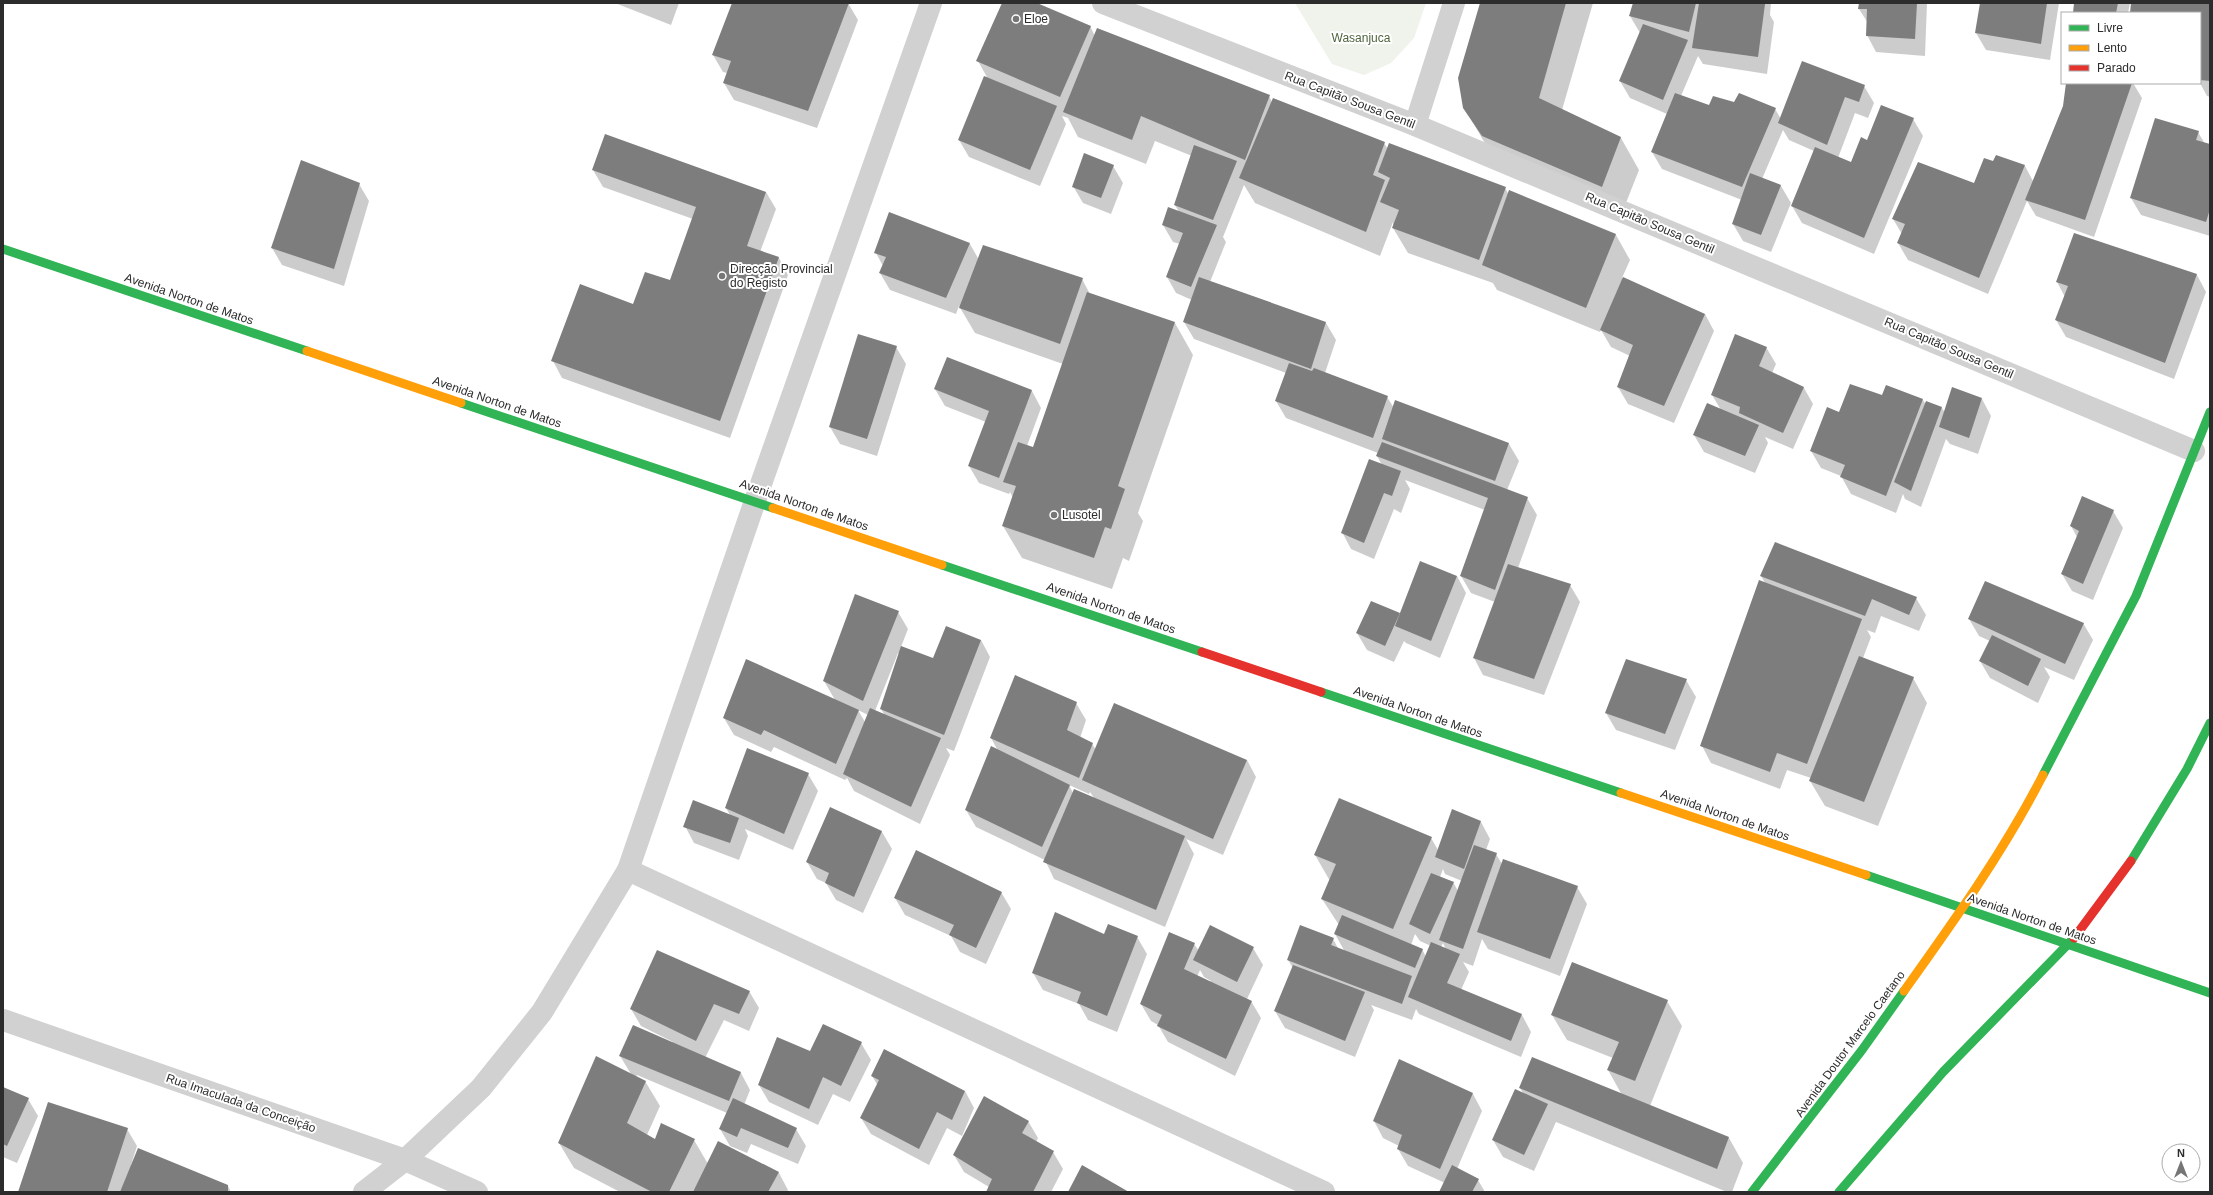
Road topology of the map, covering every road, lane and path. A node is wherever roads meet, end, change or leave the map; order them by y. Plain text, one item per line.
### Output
1 (931, 3) edge
2 (1102, 3) edge
3 (1454, 3) edge
4 (1415, 125) junction
5 (3, 249) edge
6 (2210, 412) edge
7 (2194, 450) junction
8 (755, 501) junction
9 (2210, 723) edge
10 (628, 870) junction
11 (1963, 908) junction
12 (2068, 945) junction
13 (2210, 993) edge
14 (3, 1020) edge
15 (405, 1160) junction
16 (364, 1192) edge
17 (477, 1192) edge
18 (1324, 1192) edge
19 (1752, 1192) edge
20 (1839, 1192) edge

1 - 8 street
2 - 4 street, Rua Capitão Sousa Gentil
3 - 4 street
4 - 7 street, Rua Capitão Sousa Gentil
5 - 8 main road, Avenida Norton de Matos
6 - 7 main road, Avenida Doutor Marcelo Caetano
7 - 11 main road, Avenida Doutor Marcelo Caetano
8 - 10 street
8 - 11 main road, Avenida Norton de Matos
9 - 12 main road
10 - 15 street
10 - 18 street
11 - 12 main road, Avenida Norton de Matos
11 - 19 main road, Avenida Doutor Marcelo Caetano
12 - 13 main road, Avenida Norton de Matos
12 - 20 main road
14 - 15 street, Rua Imaculada da Conceição
15 - 16 street
15 - 17 street, Rua Imaculada da Conceição

